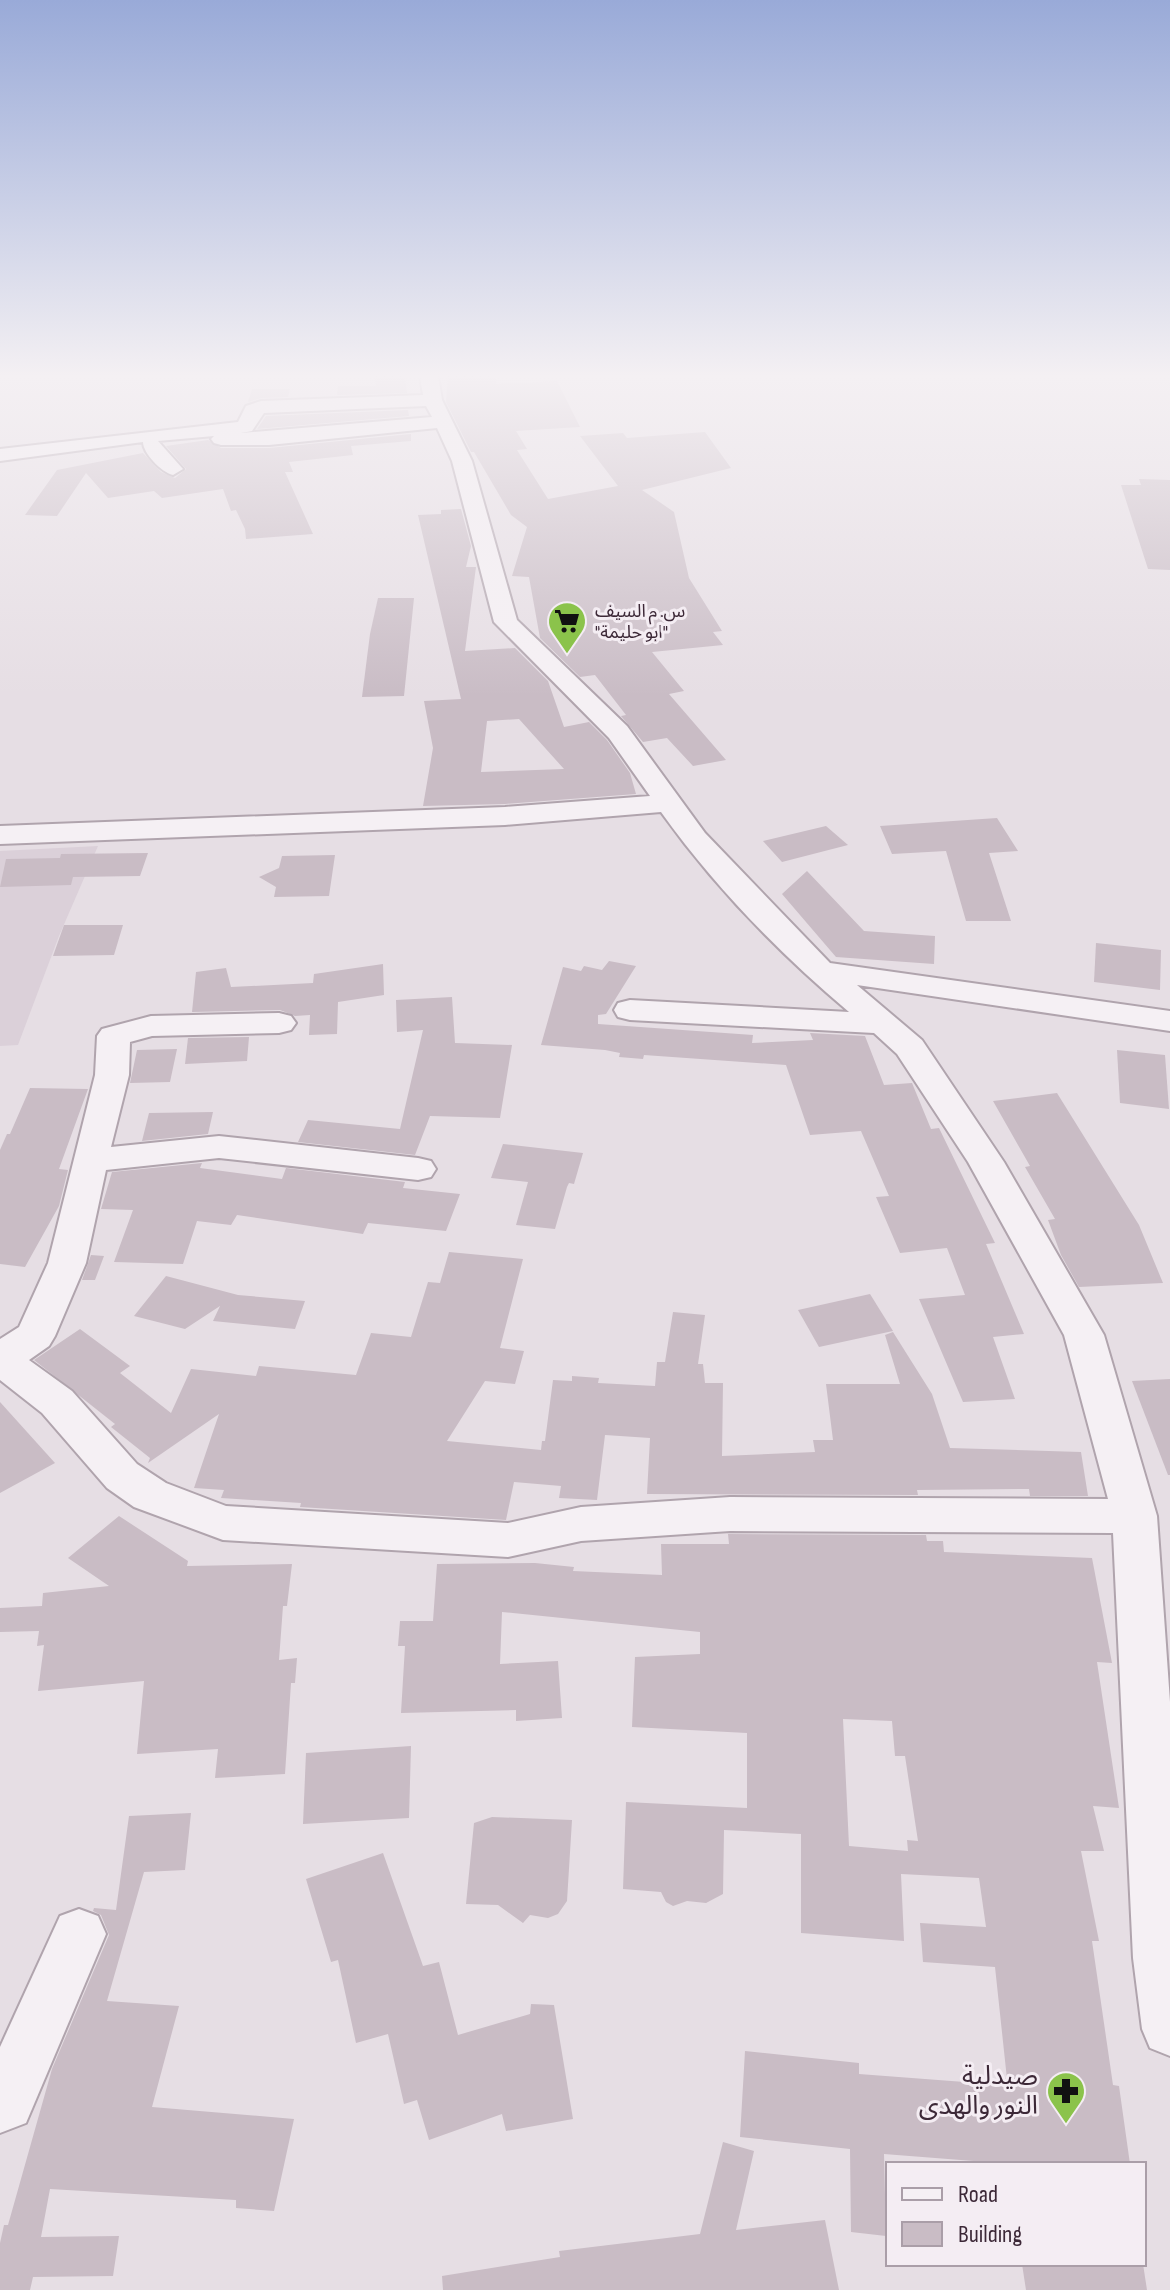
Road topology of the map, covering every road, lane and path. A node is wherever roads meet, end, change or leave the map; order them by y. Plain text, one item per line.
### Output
1 (468, 483) edge
2 (671, 803) junction
3 (0, 835) edge
4 (820, 971) junction
5 (630, 1010) dead end
6 (1170, 1021) edge
7 (279, 1023) dead end
8 (884, 1024) junction
9 (90, 1160) junction
10 (418, 1169) dead end
11 (1135, 1516) junction
12 (79, 1934) dead end
13 (1170, 2029) edge
14 (0, 2104) edge

1 - 2 street
2 - 3 street
2 - 4 street
4 - 6 street
4 - 8 street
5 - 8 street
7 - 9 street
8 - 11 street
9 - 10 street
9 - 11 street
11 - 13 street
12 - 14 street

